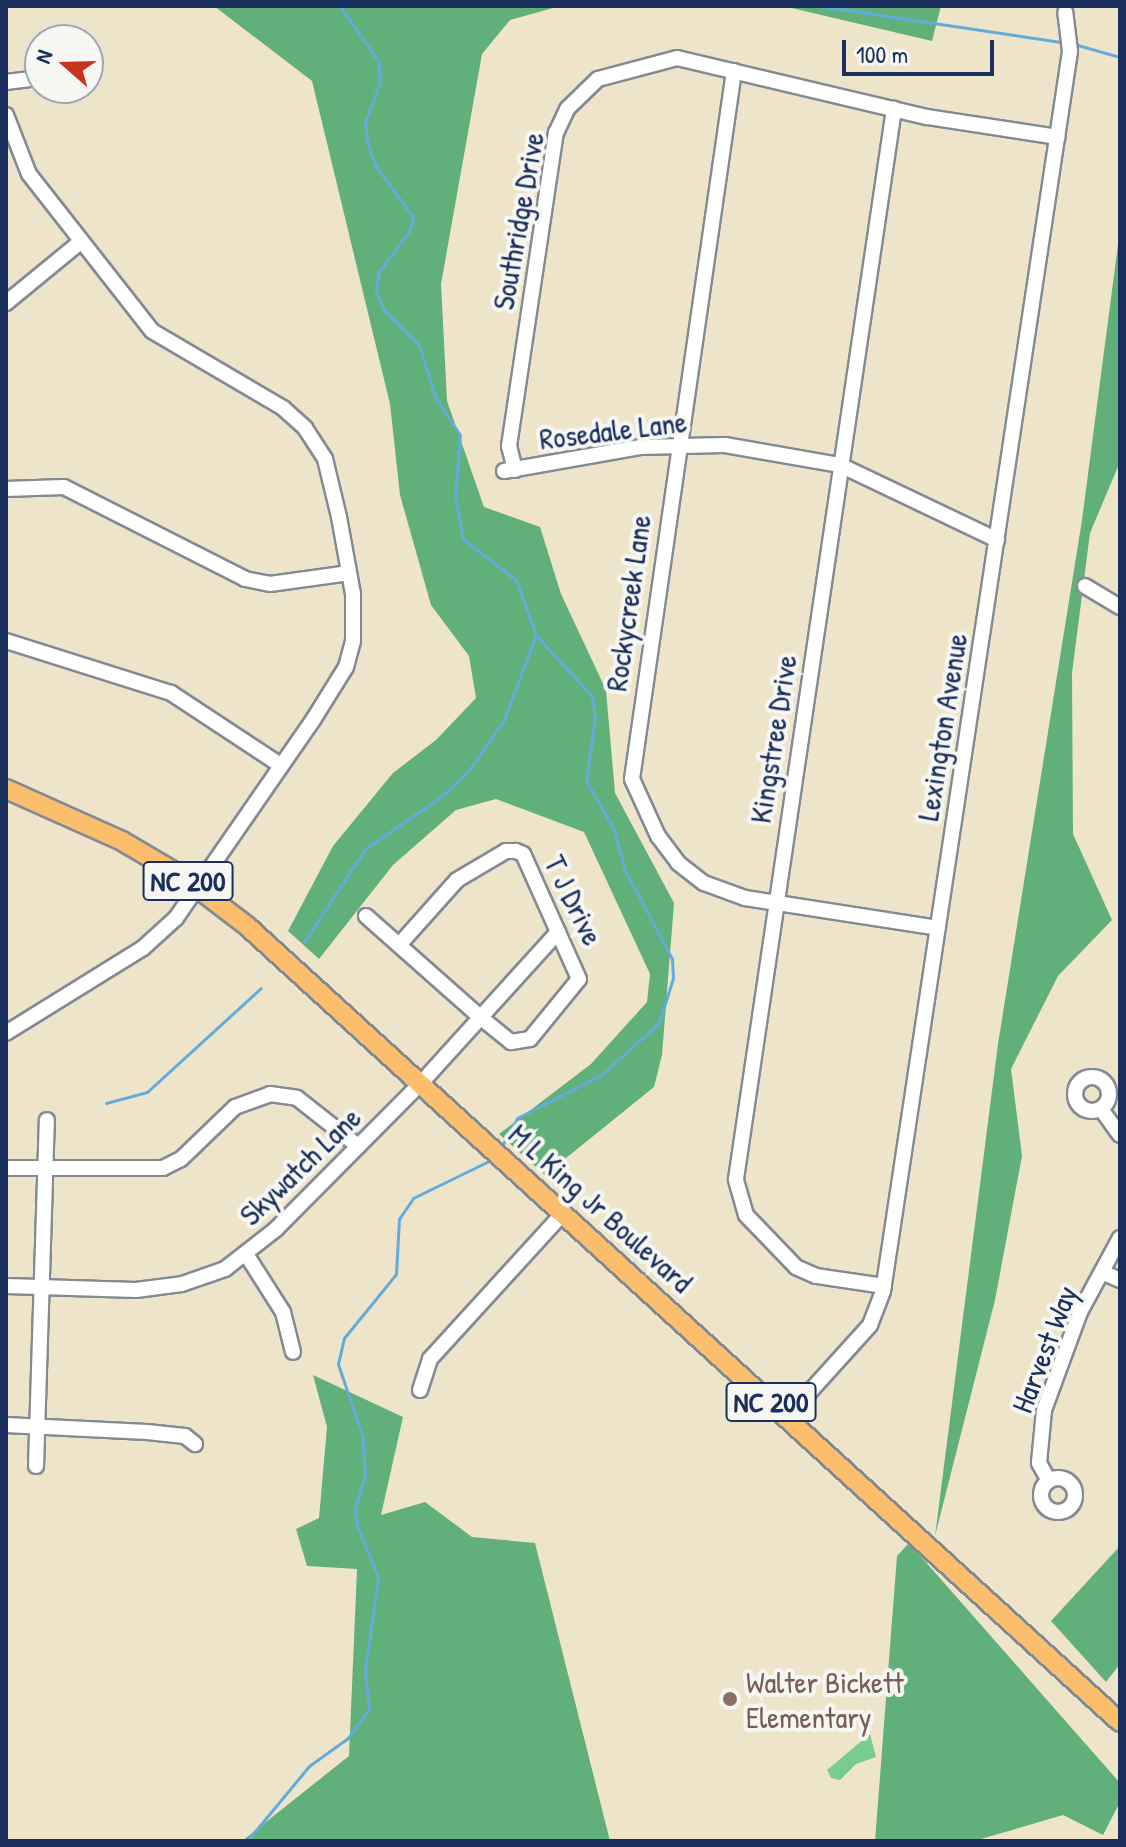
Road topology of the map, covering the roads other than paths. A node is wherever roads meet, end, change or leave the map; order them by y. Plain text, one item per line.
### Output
1 (1065, 12) dead end
2 (734, 71) junction
3 (894, 109) junction
4 (6, 115) edge
5 (1057, 137) junction
6 (79, 243) junction
7 (6, 303) edge
8 (678, 445) junction
9 (840, 465) junction
10 (510, 470) joint
11 (6, 489) edge
12 (997, 540) junction
13 (349, 573) junction
14 (1085, 586) dead end
15 (1120, 607) edge
16 (6, 641) edge
17 (280, 765) junction
18 (6, 789) edge
19 (196, 886) junction
20 (775, 903) junction
21 (366, 916) dead end
22 (938, 928) junction
23 (558, 932) junction
24 (399, 945) junction
25 (480, 1017) junction
26 (6, 1033) edge
27 (421, 1083) junction
28 (1101, 1109) dead end
29 (47, 1120) dead end
30 (1120, 1135) edge
31 (358, 1146) junction
32 (6, 1168) edge
33 (46, 1169) junction
34 (564, 1212) junction
35 (1120, 1238) edge
36 (246, 1254) junction
37 (1102, 1272) junction
38 (1120, 1280) edge
39 (6, 1286) edge
40 (884, 1286) junction
41 (43, 1287) junction
42 (293, 1352) dead end
43 (420, 1390) dead end
44 (787, 1417) junction
45 (6, 1425) edge
46 (36, 1426) junction
47 (195, 1444) dead end
48 (36, 1466) dead end
49 (1049, 1481) dead end
50 (1120, 1722) edge

1 - 5 street, Lexington Avenue
2 - 3 street, Southridge Drive
2 - 8 street, Rockycreek Lane
2 - 10 street, Southridge Drive
3 - 5 street, Southridge Drive
3 - 9 street, Kingstree Drive
4 - 6 street
5 - 12 street, Lexington Avenue
6 - 7 street
6 - 13 street
8 - 9 street, Rosedale Lane
8 - 10 street, Rosedale Lane
8 - 20 street, Rockycreek Lane
9 - 12 street, Rosedale Lane
9 - 20 street, Kingstree Drive
11 - 13 street
12 - 22 street, Lexington Avenue
13 - 17 street
14 - 15 street
16 - 17 street
17 - 19 street
18 - 19 main road, M L King Jr Boulevard / NC 200
19 - 26 street
19 - 27 main road, M L King Jr Boulevard / NC 200
20 - 22 street, Rockycreek Lane
20 - 40 street, Kingstree Drive
21 - 24 street, T J Drive
22 - 40 street, Lexington Avenue
23 - 24 street, T J Drive
23 - 25 street, Skywatch Lane
23 - 25 street, T J Drive
24 - 25 street, T J Drive
25 - 27 street, Skywatch Lane
27 - 31 street, Skywatch Lane
27 - 34 main road, M L King Jr Boulevard / NC 200
28 - 30 street
29 - 33 street
31 - 33 street
31 - 36 street, Skywatch Lane
32 - 33 street
33 - 41 street
34 - 43 street
34 - 44 main road, M L King Jr Boulevard / NC 200
35 - 37 street, Harvest Way
36 - 41 street, Skywatch Lane
36 - 42 street
37 - 38 street
37 - 49 street, Harvest Way
39 - 41 street, Skywatch Lane
40 - 44 street, Lexington Avenue
41 - 46 street
44 - 50 main road, M L King Jr Boulevard / NC 200
45 - 46 street
46 - 47 street
46 - 48 street

